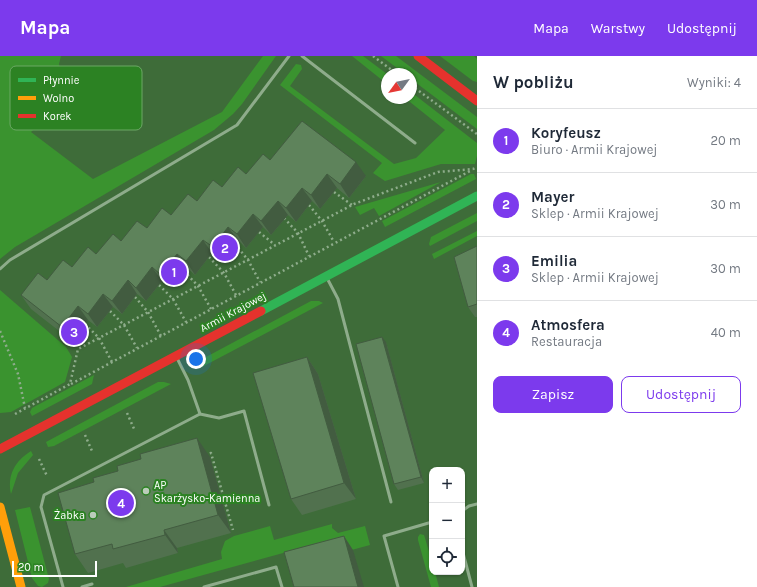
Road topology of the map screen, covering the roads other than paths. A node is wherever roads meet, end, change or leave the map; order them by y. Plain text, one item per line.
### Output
1 (289, 56) edge
2 (302, 56) edge
3 (418, 56) edge
4 (477, 102) edge
5 (415, 144) dead end
6 (477, 196) edge
7 (0, 269) edge
8 (326, 276) junction
9 (176, 356) junction
10 (200, 414) junction
11 (0, 450) edge
12 (392, 502) dead end
13 (477, 504) edge
14 (269, 505) dead end
15 (0, 507) edge
16 (465, 509) edge
17 (429, 523) edge
18 (465, 560) edge
19 (92, 584) dead end
20 (21, 587) edge
21 (63, 587) edge
22 (82, 587) edge
23 (204, 587) edge
24 (282, 587) edge
25 (398, 587) edge
26 (472, 587) edge

1 - 7 lane
2 - 5 lane
3 - 4 street
6 - 8 street, Armii Krajowej
8 - 9 street, Armii Krajowej
8 - 12 lane
9 - 10 lane
9 - 11 street, Armii Krajowej
10 - 14 lane
10 - 21 lane
13 - 16 lane
15 - 20 street
17 - 25 lane
18 - 26 lane
19 - 22 lane
23 - 24 lane

